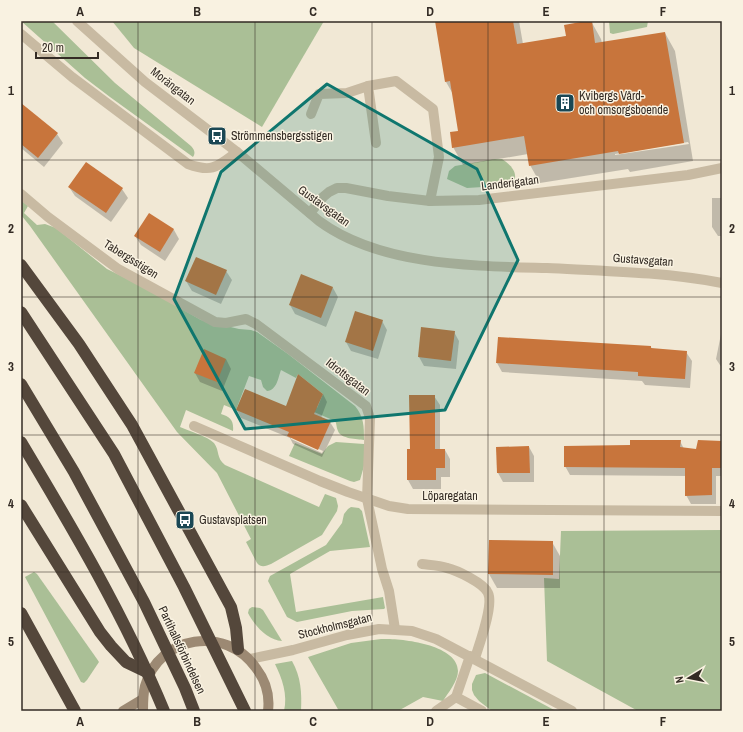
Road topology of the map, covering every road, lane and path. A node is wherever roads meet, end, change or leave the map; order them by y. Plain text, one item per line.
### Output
1 (77, 21) edge
2 (21, 34) edge
3 (368, 86) junction
4 (311, 114) dead end
5 (376, 143) dead end
6 (237, 152) junction
7 (722, 168) edge
8 (21, 194) edge
9 (430, 201) junction
10 (310, 213) junction
11 (21, 265) edge
12 (722, 283) edge
13 (21, 312) edge
14 (238, 321) joint
15 (21, 384) edge
16 (194, 426) dead end
17 (21, 442) edge
18 (367, 499) junction
19 (21, 505) edge
20 (722, 511) edge
21 (422, 564) dead end
22 (21, 613) edge
23 (395, 629) junction
24 (238, 649) junction
25 (472, 657) junction
26 (250, 659) junction
27 (150, 674) junction
28 (456, 697) junction
29 (143, 699) junction
30 (75, 711) edge
31 (123, 711) edge
32 (143, 711) edge
33 (164, 711) edge
34 (194, 711) edge
35 (245, 711) edge
36 (268, 711) edge
37 (436, 711) edge
38 (482, 711) edge
39 (572, 711) edge

1 - 6 street, Morängatan
2 - 6 street
3 - 4 street
3 - 5 street
3 - 9 street
6 - 10 street, Gustavsgatan
7 - 9 street, Landerigatan
8 - 14 street, Tabergsstigen
9 - 10 street, Landerigatan
10 - 12 street, Gustavsgatan
11 - 24 highway
13 - 35 highway
14 - 18 street, Idrottsgatan
15 - 34 highway, Partihallsförbindelsen
16 - 18 street, Löparegatan
17 - 33 highway
18 - 20 street, Löparegatan
18 - 23 street, Idrottsgatan
19 - 27 highway
21 - 25 street
22 - 30 highway
23 - 25 street, Stockholmsgatan
23 - 26 street, Stockholmsgatan
24 - 26 main road
24 - 27 main road
25 - 28 street
25 - 39 street, Stockholmsgatan
26 - 36 main road
27 - 29 main road
28 - 37 street
28 - 38 street
29 - 31 main road
29 - 32 main road

